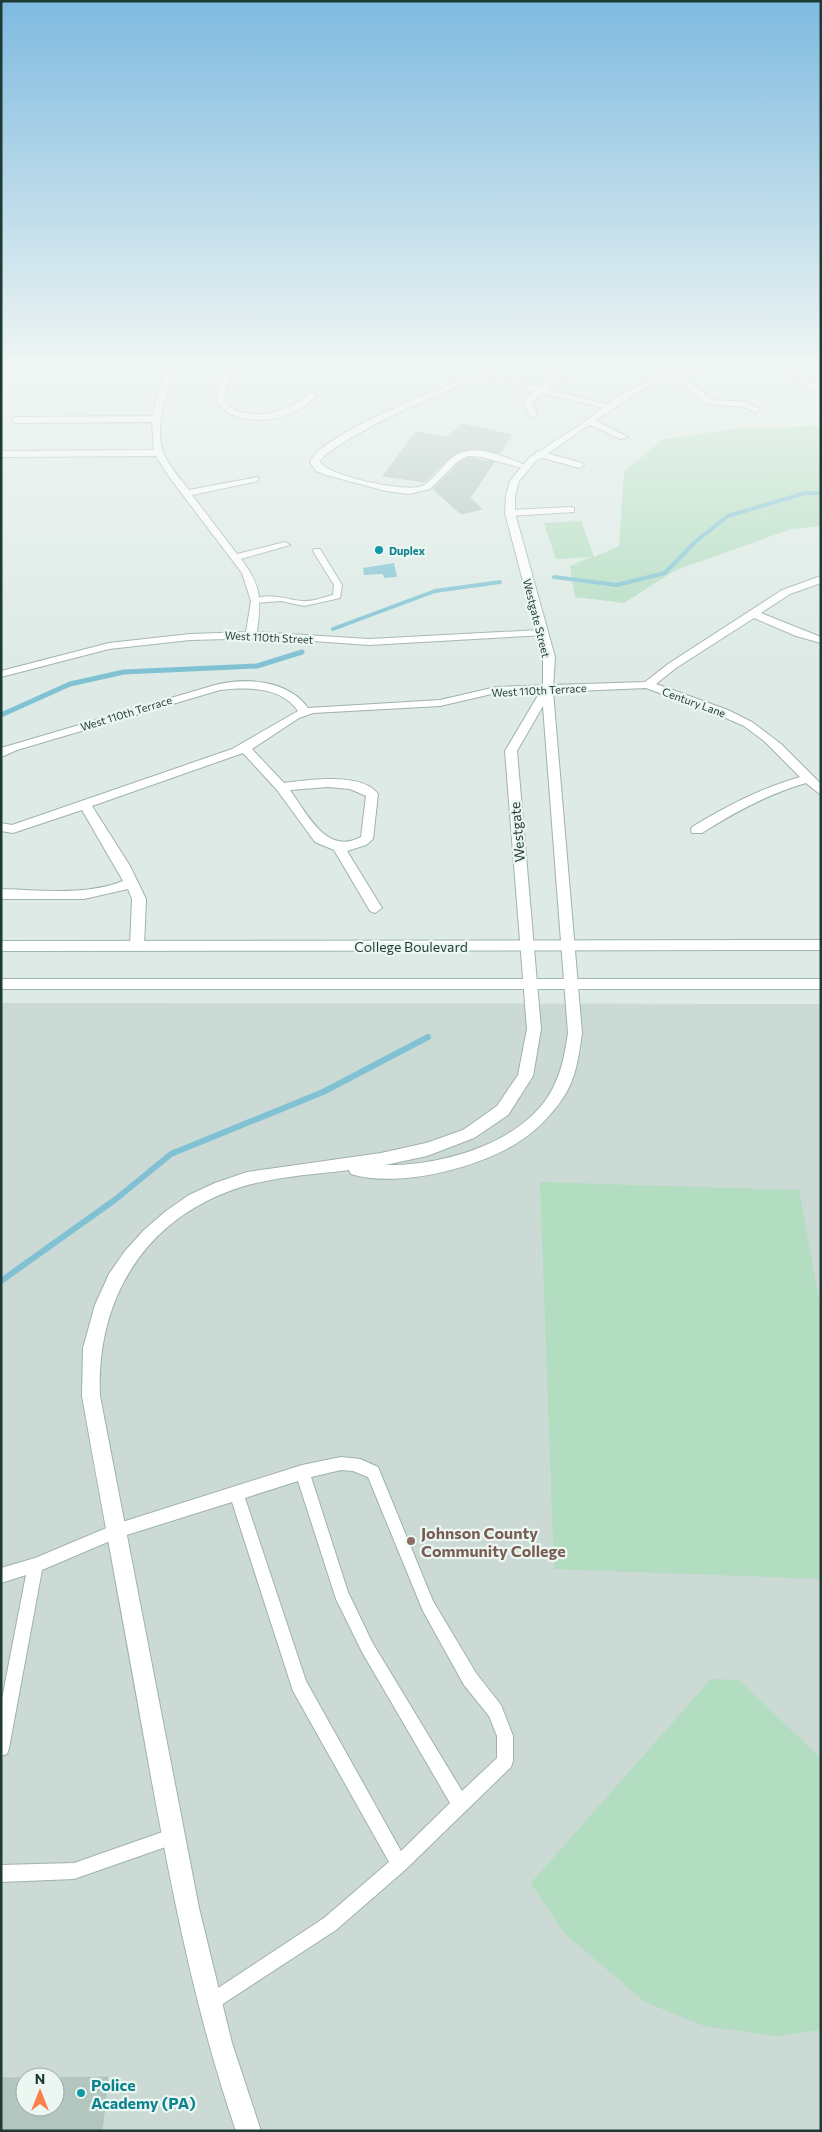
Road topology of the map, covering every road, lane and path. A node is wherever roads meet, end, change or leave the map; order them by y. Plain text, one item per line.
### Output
1 (168, 468) edge
2 (320, 468) edge
3 (447, 468) edge
4 (522, 468) edge
5 (255, 480) dead end
6 (188, 493) junction
7 (572, 510) dead end
8 (510, 514) junction
9 (285, 544) dead end
10 (317, 551) dead end
11 (236, 557) junction
12 (821, 579) edge
13 (256, 601) junction
14 (754, 614) junction
15 (541, 632) junction
16 (251, 635) junction
17 (821, 640) edge
18 (1, 674) edge
19 (648, 684) junction
20 (547, 689) junction
21 (305, 712) junction
22 (245, 748) junction
23 (1, 753) edge
24 (807, 779) junction
25 (281, 787) junction
26 (821, 791) edge
27 (85, 805) junction
28 (1, 827) edge
29 (697, 830) dead end
30 (339, 848) junction
31 (130, 883) junction
32 (1, 894) edge
33 (375, 908) dead end
34 (1, 946) edge
35 (137, 946) junction
36 (527, 946) junction
37 (568, 946) junction
38 (821, 946) edge
39 (1, 984) edge
40 (821, 984) edge
41 (530, 985) junction
42 (571, 985) junction
43 (329, 1168) junction
44 (302, 1472) junction
45 (236, 1493) junction
46 (116, 1531) junction
47 (34, 1565) junction
48 (1, 1576) edge
49 (1, 1748) edge
50 (460, 1804) junction
51 (174, 1836) junction
52 (399, 1864) junction
53 (1, 1874) edge
54 (208, 2004) junction
55 (249, 2131) edge

1 - 6 street
2 - 3 street
4 - 8 street, Westgate Street
5 - 6 street
6 - 11 street
7 - 8 street
8 - 15 street, Westgate Street
9 - 11 street
10 - 13 lane
11 - 13 street
12 - 14 street
13 - 16 street
14 - 17 street
14 - 19 street
15 - 16 street, West 110th Street
15 - 20 street, Westgate Street
16 - 18 street, West 110th Street
19 - 20 street, West 110th Terrace
19 - 24 street, Century Lane
20 - 21 street, West 110th Terrace
20 - 36 street, Westgate
20 - 37 street, Westgate Street
21 - 22 street, West 110th Terrace
21 - 23 street, West 110th Terrace
22 - 25 street
22 - 27 street, West 110th Terrace
24 - 26 street, Century Lane
24 - 29 street
25 - 30 street
25 - 30 street
27 - 28 street, West 110th Terrace
27 - 31 street
30 - 33 street
31 - 32 street
31 - 35 street
34 - 35 street, College Boulevard
35 - 36 street, College Boulevard
36 - 37 street, College Boulevard
36 - 41 street, Westgate
37 - 38 street, College Boulevard
37 - 42 street, Westgate Street
39 - 41 street
40 - 42 street
41 - 42 street
41 - 43 street, Westgate
42 - 43 street, Westgate Street
43 - 46 street
44 - 45 lane
44 - 50 lane
44 - 50 lane
45 - 46 lane
45 - 52 lane
46 - 47 lane
46 - 51 street
47 - 48 lane
47 - 49 lane
50 - 52 lane
51 - 53 lane
51 - 54 street
52 - 54 lane
54 - 55 street

